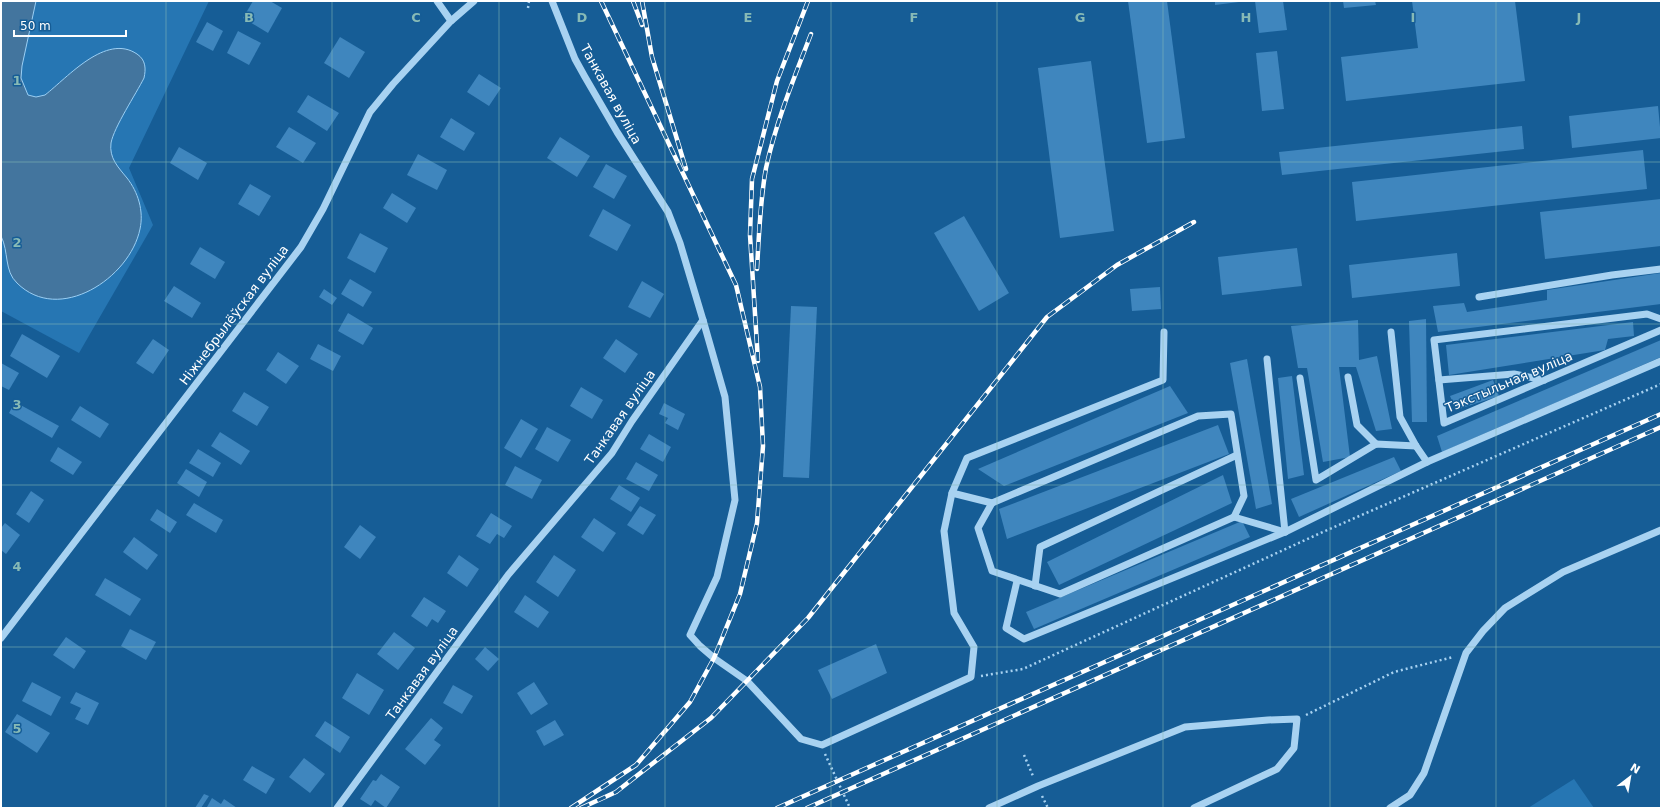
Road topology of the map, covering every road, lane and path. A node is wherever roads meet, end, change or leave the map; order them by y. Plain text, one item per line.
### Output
1 (437, 1) edge
2 (474, 1) edge
3 (529, 1) edge
4 (552, 1) edge
5 (528, 8) dead end
6 (451, 21) junction
7 (1661, 269) edge
8 (1479, 297) dead end
9 (1661, 319) edge
10 (703, 320) junction
11 (1661, 330) edge
12 (1164, 332) dead end
13 (1391, 332) dead end
14 (1267, 359) dead end
15 (1661, 361) edge
16 (1348, 377) dead end
17 (1300, 378) dead end
18 (1439, 380) junction
19 (1544, 380) junction
20 (1661, 384) edge
21 (1376, 444) junction
22 (1416, 446) junction
23 (1237, 455) junction
24 (1427, 462) junction
25 (952, 493) junction
26 (992, 503) junction
27 (1234, 516) junction
28 (1661, 530) edge
29 (1285, 532) junction
30 (1017, 581) junction
31 (1035, 586) junction
32 (1, 638) edge
33 (1466, 653) junction
34 (971, 677) junction
35 (1297, 719) junction
36 (822, 745) junction
37 (337, 808) edge
38 (850, 808) edge
39 (990, 808) edge
40 (1194, 808) edge
41 (1390, 808) edge

1 - 6 street
2 - 6 street, Ніжнебрылёўская вуліца
3 - 5 path
4 - 10 street, Танкавая вуліца
6 - 32 street, Ніжнебрылёўская вуліца
7 - 8 street
9 - 18 street, Тэкстыльная вуліца
10 - 36 street
10 - 37 street, Танкавая вуліца
11 - 19 street, Тэкстыльная вуліца
12 - 25 street
13 - 22 street
14 - 29 street
15 - 24 street
16 - 21 street
17 - 21 street
18 - 19 street
18 - 19 street, Тэкстыльная вуліца
20 - 34 path
21 - 22 street
22 - 24 street
23 - 26 street
23 - 27 street
23 - 31 street
24 - 29 street
25 - 26 street
25 - 34 street
26 - 30 street
27 - 29 street
27 - 31 street
28 - 33 street
29 - 30 street
30 - 31 street
33 - 35 path
33 - 41 street
34 - 36 street
35 - 39 street
35 - 40 street
36 - 38 path

